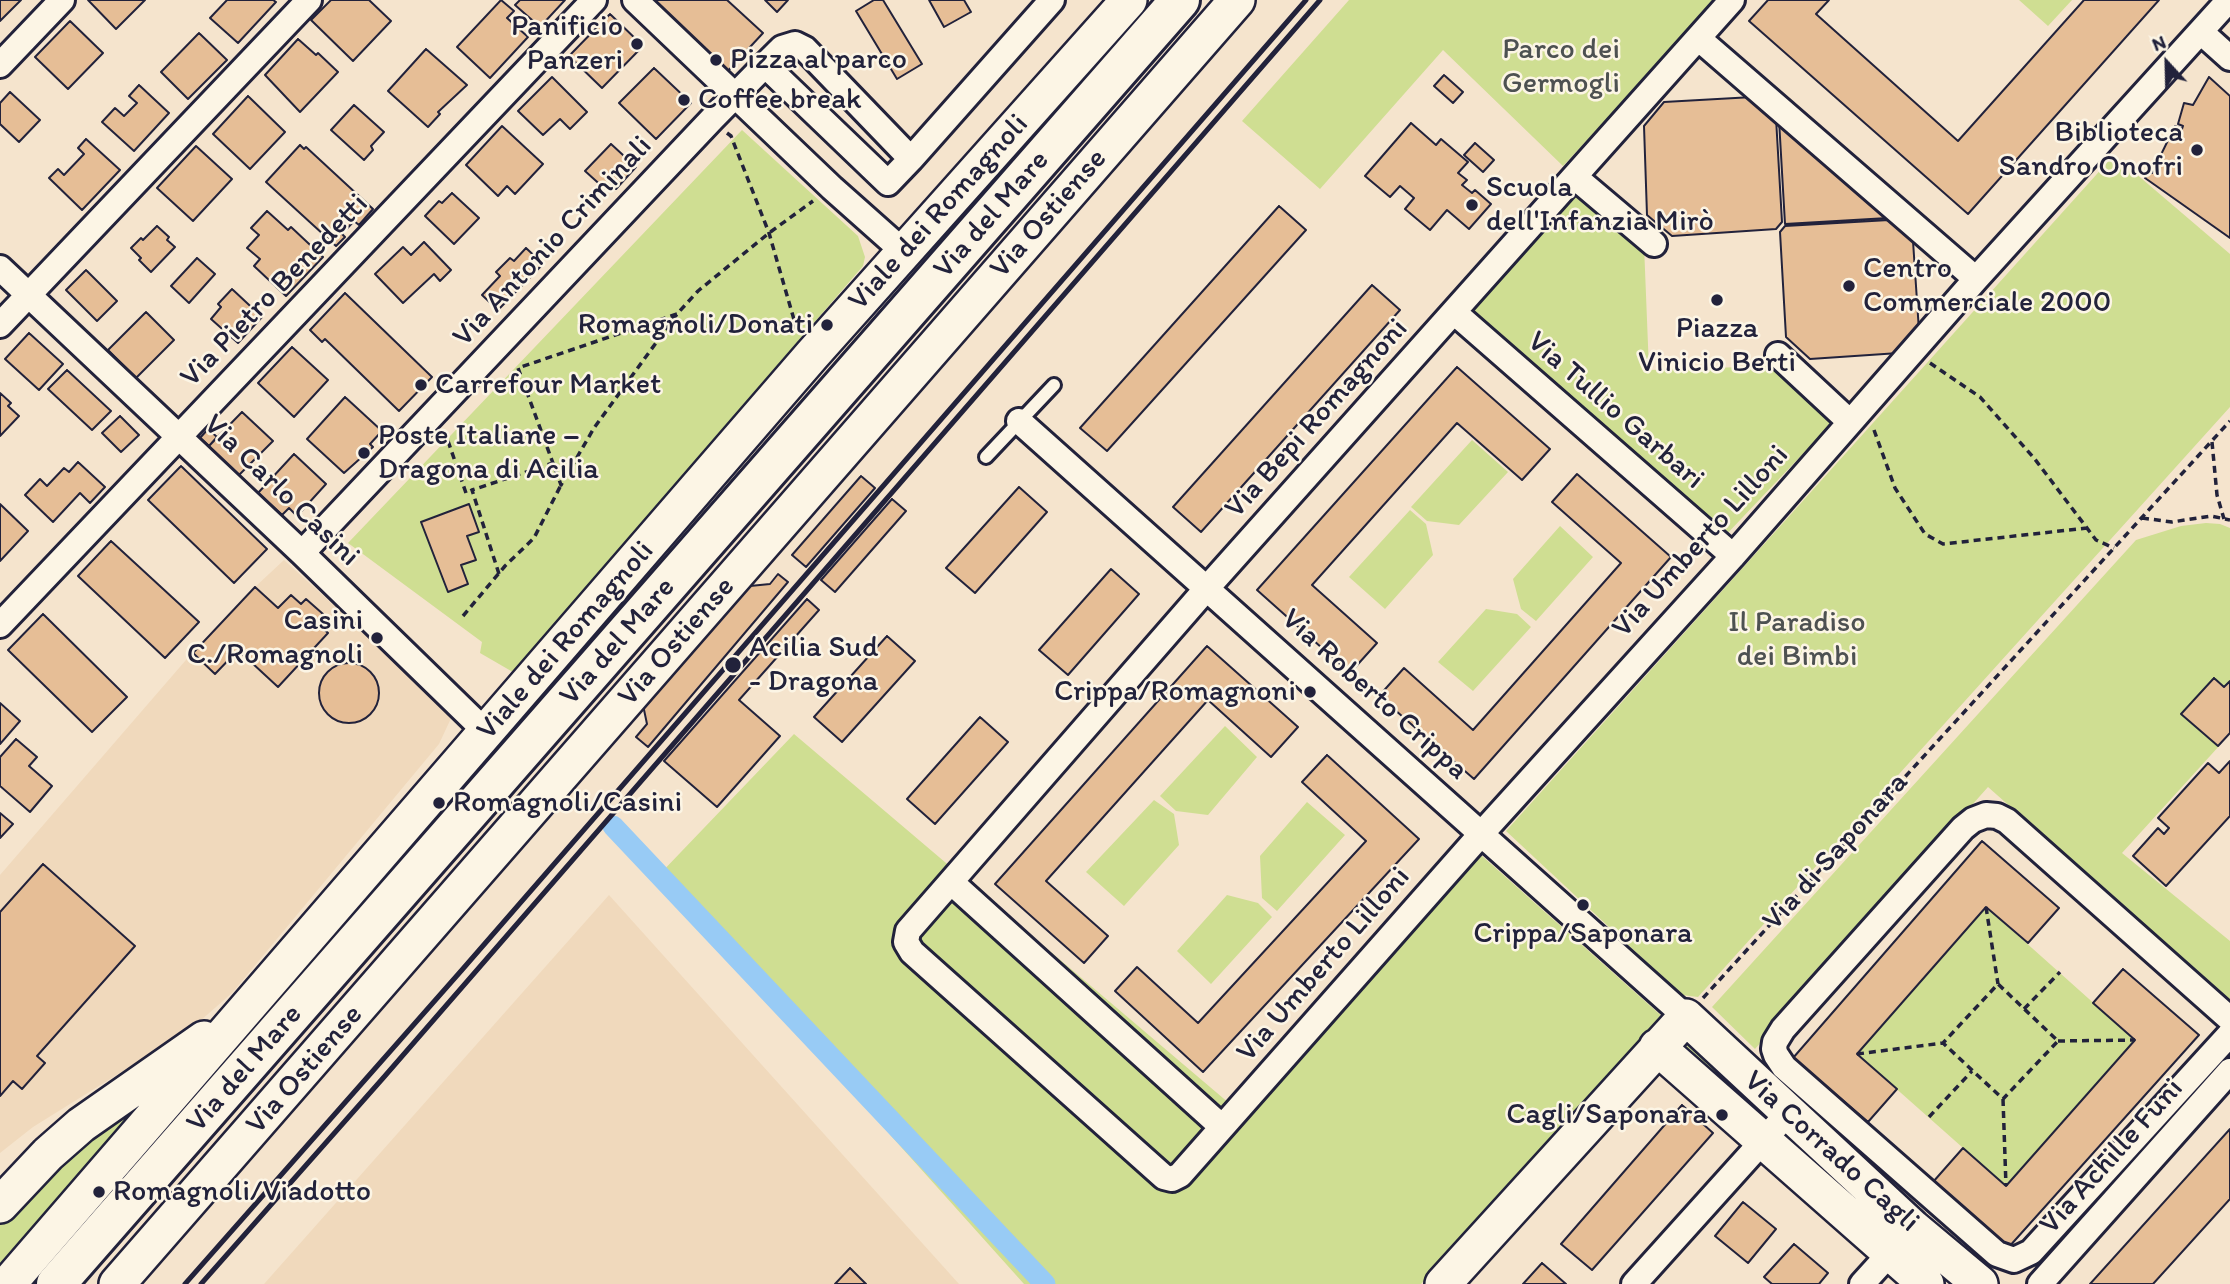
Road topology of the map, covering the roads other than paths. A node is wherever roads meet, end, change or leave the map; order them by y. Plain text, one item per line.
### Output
1 (62, 0) edge
2 (309, 0) edge
3 (594, 0) edge
4 (635, 0) edge
5 (1052, 0) edge
6 (1129, 0) edge
7 (1180, 0) edge
8 (1237, 0) edge
9 (2229, 0) edge
10 (1723, 6) edge
11 (2201, 32) junction
12 (1698, 38) junction
13 (2230, 58) edge
14 (0, 65) edge
15 (765, 65) junction
16 (734, 96) junction
17 (911, 159) junction
18 (1576, 177) junction
19 (1654, 244) dead end
20 (904, 252) junction
21 (0, 268) edge
22 (1976, 279) junction
23 (29, 295) junction
24 (1455, 313) junction
25 (0, 326) edge
26 (1778, 355) dead end
27 (1054, 385) dead end
28 (1857, 413) junction
29 (1019, 421) junction
30 (179, 437) junction
31 (986, 457) dead end
32 (302, 553) junction
33 (1733, 556) junction
34 (1207, 589) junction
35 (0, 625) edge
36 (487, 733) junction
37 (1482, 833) junction
38 (951, 883) junction
39 (245, 1012) junction
40 (1685, 1017) junction
41 (2230, 1018) edge
42 (2230, 1034) edge
43 (1657, 1047) junction
44 (2230, 1071) edge
45 (282, 1095) junction
46 (1788, 1113) junction
47 (1222, 1127) junction
48 (1764, 1141) junction
49 (0, 1205) edge
50 (1893, 1239) junction
51 (8, 1284) edge
52 (56, 1284) edge
53 (117, 1284) edge
54 (149, 1284) edge
55 (1443, 1284) edge
56 (1634, 1284) edge
57 (1862, 1284) edge
58 (1926, 1284) edge
59 (1980, 1284) edge
60 (2040, 1284) edge

1 - 14 street
2 - 23 street
3 - 30 street, Via Pietro Benedetti
4 - 16 street
5 - 17 street
6 - 20 main road, Viale dei Romagnoli
7 - 52 main road, Via del Mare
8 - 45 main road, Via Ostiense
9 - 11 street, Via Umberto Lilloni
10 - 12 street, Via Bepi Romagnoni
11 - 13 street
11 - 22 street, Via Umberto Lilloni
12 - 18 street, Via Bepi Romagnoni
12 - 22 street
15 - 16 street, Via Antonio Criminali
15 - 17 street, Via Antonio Criminali
15 - 17 street
16 - 20 street
16 - 32 street, Via Antonio Criminali
18 - 19 street
18 - 24 street, Via Bepi Romagnoni
20 - 36 main road, Viale dei Romagnoli
21 - 23 street, Via Carlo Casini
22 - 28 street, Via Umberto Lilloni
23 - 25 street
23 - 30 street, Via Carlo Casini
24 - 33 street, Via Tullio Garbari
24 - 34 street, Via Bepi Romagnoni
26 - 28 street
27 - 29 lane
28 - 33 street, Via Umberto Lilloni
29 - 31 lane
29 - 34 street, Via Roberto Crippa
30 - 32 street, Via Carlo Casini
30 - 35 street, Via Pietro Benedetti
32 - 36 street, Via Carlo Casini
33 - 37 street, Via Umberto Lilloni
34 - 37 street, Via Roberto Crippa
34 - 38 street, Via Bepi Romagnoni
36 - 39 main road, Viale dei Romagnoli
37 - 40 street, Via Roberto Crippa
37 - 47 street, Via Umberto Lilloni
38 - 47 street
38 - 47 street, Via Umberto Lilloni
39 - 49 main road
39 - 51 main road, Viale dei Romagnoli
40 - 43 main road
40 - 46 main road, Via Corrado Cagli
41 - 42 street
43 - 48 main road, Via Corrado Cagli
43 - 55 main road
44 - 60 street, Via Achille Funi
45 - 53 main road, Via Ostiense
45 - 54 main road
46 - 48 street
46 - 50 main road, Via Corrado Cagli
48 - 50 main road, Via Corrado Cagli
48 - 56 street, Via Corrado Cagli
50 - 57 street, Via Corrado Cagli
50 - 58 main road, Via Corrado Cagli
50 - 59 main road, Via Corrado Cagli

